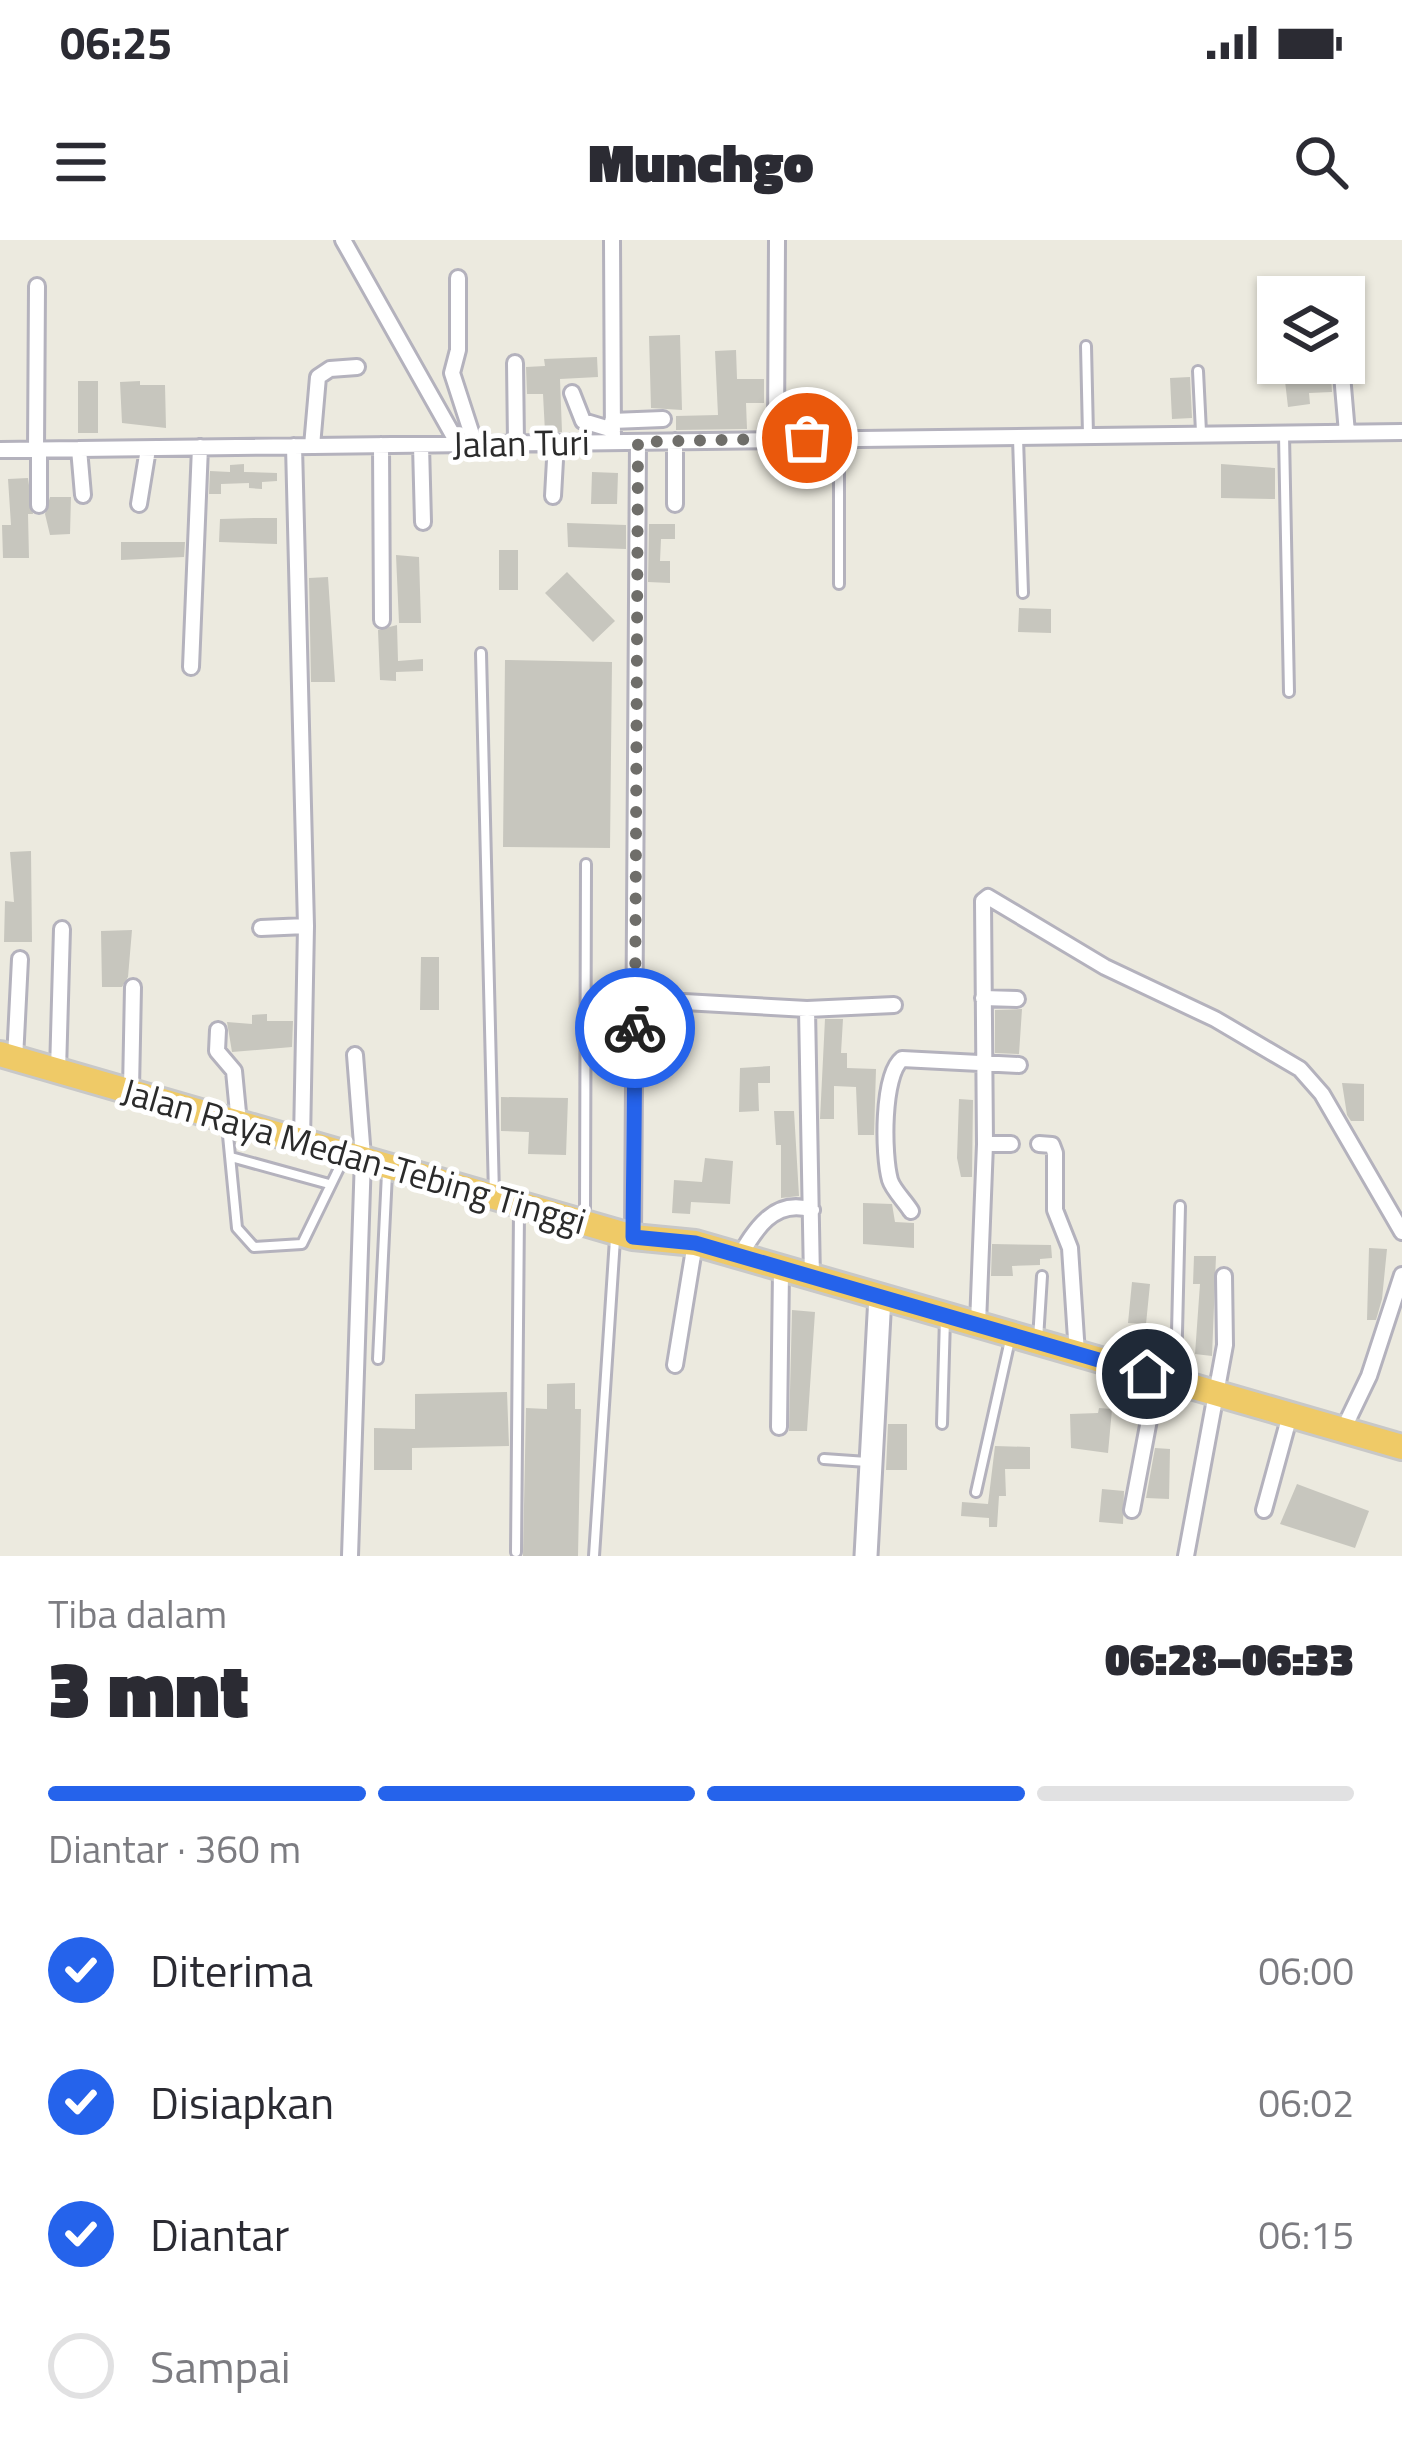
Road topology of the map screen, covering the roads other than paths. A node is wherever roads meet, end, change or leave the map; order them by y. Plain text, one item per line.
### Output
1 (343, 240) edge
2 (612, 240) edge
3 (777, 240) edge
4 (458, 278) dead end
5 (37, 286) dead end
6 (1086, 346) dead end
7 (514, 363) dead end
8 (357, 367) dead end
9 (1198, 371) dead end
10 (1343, 384) edge
11 (572, 393) dead end
12 (663, 418) dead end
13 (612, 431) junction
14 (1402, 432) edge
15 (1202, 434) junction
16 (1347, 434) junction
17 (1088, 435) junction
18 (1284, 435) junction
19 (1018, 436) junction
20 (776, 437) junction
21 (839, 439) junction
22 (675, 441) junction
23 (556, 442) junction
24 (638, 442) junction
25 (516, 443) junction
26 (458, 444) junction
27 (475, 444) junction
28 (381, 445) junction
29 (421, 445) junction
30 (294, 446) junction
31 (312, 446) junction
32 (200, 447) junction
33 (79, 449) junction
34 (148, 449) junction
35 (0, 450) edge
36 (38, 450) junction
37 (83, 495) dead end
38 (554, 496) dead end
39 (139, 503) dead end
40 (675, 504) dead end
41 (39, 505) dead end
42 (423, 522) dead end
43 (839, 584) dead end
44 (1023, 593) dead end
45 (382, 620) dead end
46 (481, 653) dead end
47 (191, 667) dead end
48 (1288, 692) dead end
49 (586, 864) dead end
50 (306, 926) junction
51 (62, 928) dead end
52 (261, 928) dead end
53 (20, 959) dead end
54 (134, 987) dead end
55 (982, 998) junction
56 (1017, 999) dead end
57 (684, 1002) dead end
58 (894, 1005) dead end
59 (807, 1009) junction
60 (218, 1030) dead end
61 (355, 1055) dead end
62 (8, 1056) edge
63 (985, 1064) junction
64 (1019, 1065) dead end
65 (58, 1071) junction
66 (131, 1090) junction
67 (232, 1120) junction
68 (302, 1141) junction
69 (985, 1144) junction
70 (1011, 1144) dead end
71 (1039, 1144) dead end
72 (355, 1155) junction
73 (231, 1157) junction
74 (388, 1166) junction
75 (329, 1184) junction
76 (507, 1200) junction
77 (1180, 1206) dead end
78 (812, 1210) junction
79 (911, 1211) dead end
80 (585, 1223) junction
81 (1402, 1232) edge
82 (624, 1234) junction
83 (695, 1243) junction
84 (738, 1259) junction
85 (781, 1271) junction
86 (1402, 1275) edge
87 (1042, 1276) dead end
88 (1224, 1276) dead end
89 (812, 1279) junction
90 (880, 1296) junction
91 (945, 1315) junction
92 (978, 1324) junction
93 (1011, 1332) junction
94 (1038, 1340) junction
95 (1077, 1354) junction
96 (378, 1359) dead end
97 (675, 1365) dead end
98 (1147, 1374) junction
99 (1175, 1383) junction
100 (1215, 1394) junction
101 (1290, 1415) junction
102 (942, 1424) dead end
103 (778, 1427) dead end
104 (1343, 1430) junction
105 (1402, 1447) edge
106 (824, 1459) dead end
107 (869, 1462) junction
108 (976, 1492) dead end
109 (1132, 1510) dead end
110 (1264, 1510) dead end
111 (516, 1552) dead end
112 (350, 1556) edge
113 (594, 1556) edge
114 (866, 1556) edge
115 (1186, 1556) edge

1 - 26 street
2 - 13 street
3 - 20 street
4 - 27 street
5 - 36 street
6 - 17 lane
7 - 25 street
8 - 31 street
9 - 15 lane
10 - 16 street
11 - 13 street
12 - 13 street
13 - 23 street, Jalan Turi
13 - 24 street, Jalan Turi
14 - 16 street, Jalan Turi
15 - 17 street, Jalan Turi
15 - 18 street, Jalan Turi
16 - 18 street, Jalan Turi
17 - 19 street, Jalan Turi
18 - 48 lane
19 - 21 street, Jalan Turi
19 - 44 lane
20 - 21 street, Jalan Turi
20 - 22 street, Jalan Turi
21 - 43 lane
22 - 24 street, Jalan Turi
22 - 40 street
23 - 25 street, Jalan Turi
23 - 38 street
24 - 82 street
25 - 27 street, Jalan Turi
26 - 27 street, Jalan Turi
26 - 29 street, Jalan Turi
28 - 29 street, Jalan Turi
28 - 31 street, Jalan Turi
28 - 45 street
29 - 42 street
30 - 31 street, Jalan Turi
30 - 32 street, Jalan Turi
30 - 50 street
32 - 34 street, Jalan Turi
32 - 47 street
33 - 34 street, Jalan Turi
33 - 36 street, Jalan Turi
33 - 37 street
34 - 39 street
35 - 36 street, Jalan Turi
36 - 41 street
46 - 76 lane
49 - 80 lane
50 - 52 street
50 - 68 street
51 - 65 street
53 - 62 street
54 - 66 street
55 - 56 street
55 - 63 street
55 - 81 street
57 - 59 street
58 - 59 street
59 - 78 street
60 - 67 street
61 - 72 street
62 - 65 highway, Jalan Raya Medan-Tebing Tinggi
63 - 64 street
63 - 69 street
63 - 79 street
65 - 66 highway, Jalan Raya Medan-Tebing Tinggi
66 - 67 highway, Jalan Raya Medan-Tebing Tinggi
67 - 68 highway, Jalan Raya Medan-Tebing Tinggi
67 - 73 lane
68 - 72 highway, Jalan Raya Medan-Tebing Tinggi
69 - 70 street
69 - 92 street
71 - 95 street
72 - 74 highway, Jalan Raya Medan-Tebing Tinggi
72 - 75 lane
72 - 112 street
73 - 75 lane
73 - 75 lane
74 - 76 highway, Jalan Raya Medan-Tebing Tinggi
74 - 96 lane
76 - 80 highway, Jalan Raya Medan-Tebing Tinggi
76 - 111 lane
77 - 99 lane
78 - 84 street
78 - 89 street
80 - 82 highway, Jalan Raya Medan-Tebing Tinggi
82 - 83 highway, Jalan Raya Medan-Tebing Tinggi
82 - 113 lane
83 - 84 highway, Jalan Raya Medan-Tebing Tinggi
83 - 97 street
84 - 85 highway, Jalan Raya Medan-Tebing Tinggi
85 - 89 highway, Jalan Raya Medan-Tebing Tinggi
85 - 103 street
86 - 104 street
87 - 94 lane
88 - 100 street
89 - 90 highway, Jalan Raya Medan-Tebing Tinggi
90 - 91 highway, Jalan Raya Medan-Tebing Tinggi
90 - 107 street
91 - 92 highway, Jalan Raya Medan-Tebing Tinggi
91 - 102 lane
92 - 93 highway, Jalan Raya Medan-Tebing Tinggi
93 - 94 highway, Jalan Raya Medan-Tebing Tinggi
93 - 108 lane
94 - 95 highway, Jalan Raya Medan-Tebing Tinggi
95 - 98 highway, Jalan Raya Medan-Tebing Tinggi
98 - 99 highway, Jalan Raya Medan-Tebing Tinggi
98 - 109 street
99 - 100 highway, Jalan Raya Medan-Tebing Tinggi
100 - 101 highway, Jalan Raya Medan-Tebing Tinggi
100 - 115 street
101 - 104 highway, Jalan Raya Medan-Tebing Tinggi
101 - 110 street
104 - 105 highway, Jalan Raya Medan-Tebing Tinggi
106 - 107 lane
107 - 114 street

